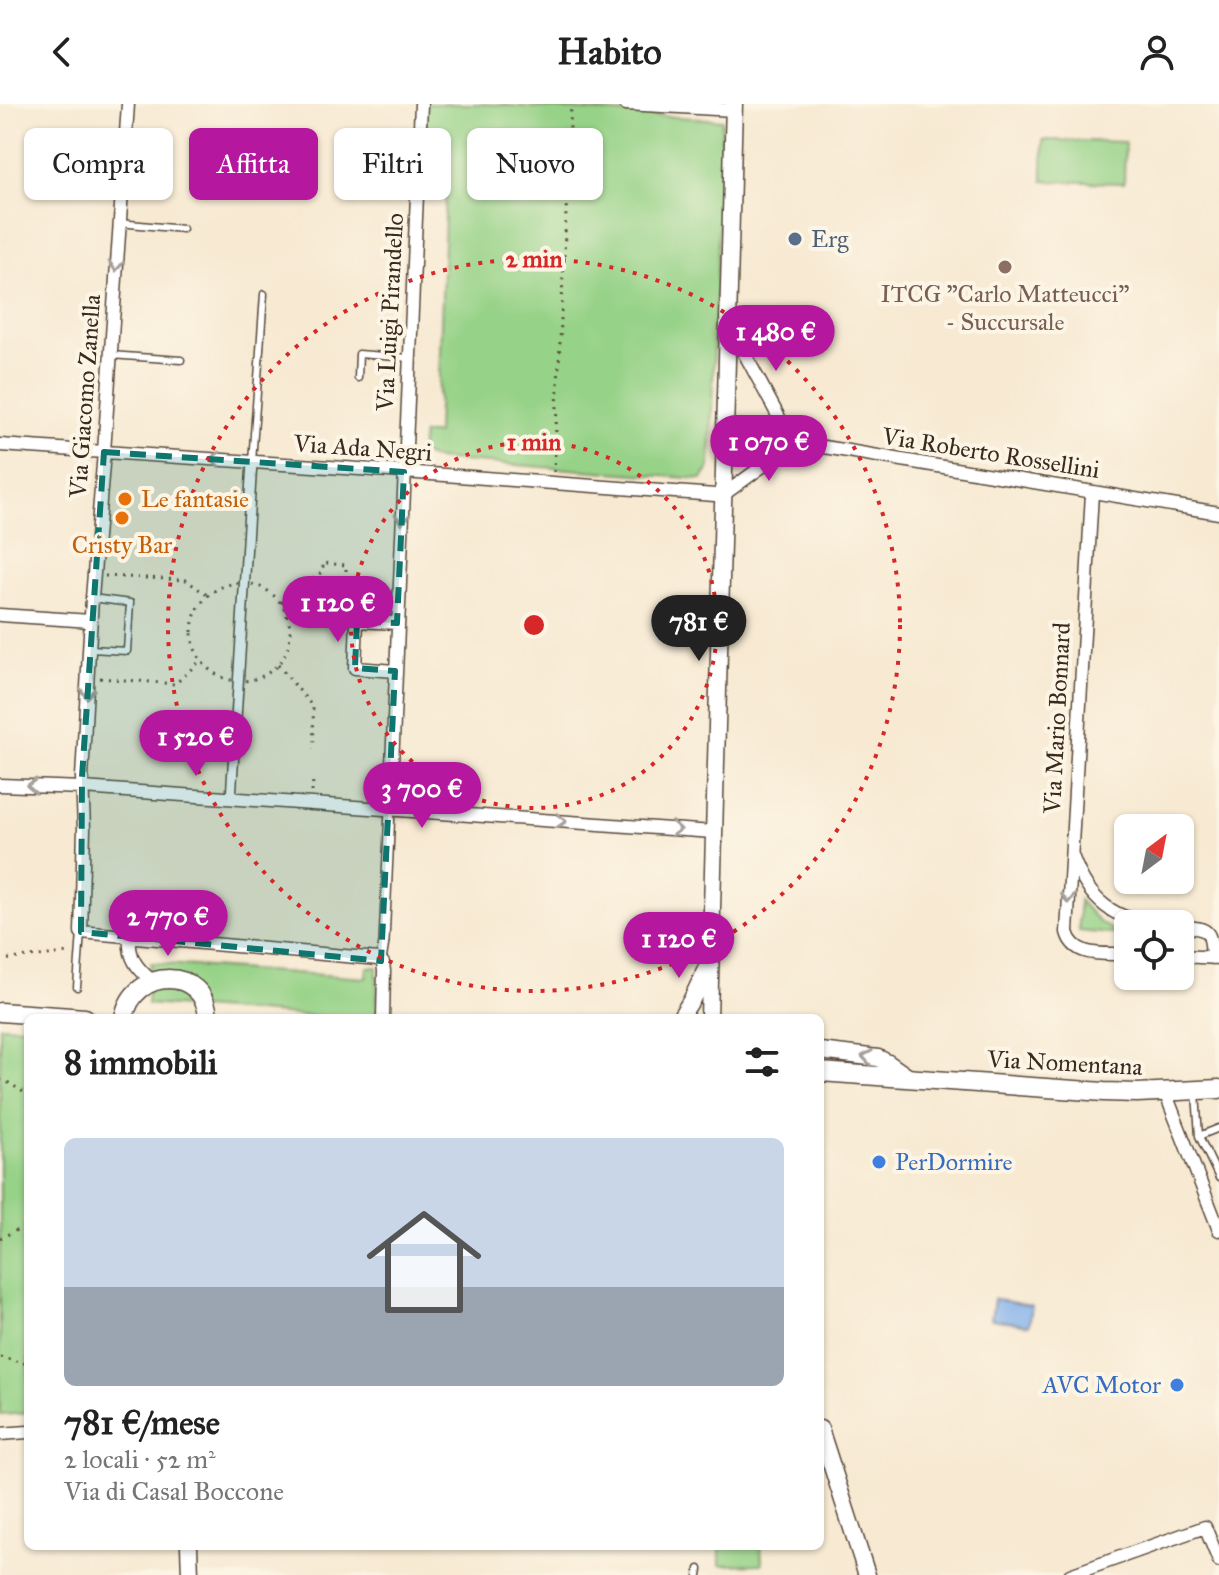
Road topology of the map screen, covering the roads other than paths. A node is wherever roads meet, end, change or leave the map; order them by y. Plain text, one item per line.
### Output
1 (128, 104) edge
2 (421, 104) edge
3 (626, 104) edge
4 (674, 105) edge
5 (734, 107) edge
6 (119, 223) junction
7 (183, 229) dead end
8 (264, 294) dead end
9 (727, 322) junction
10 (110, 355) junction
11 (409, 358) junction
12 (181, 360) dead end
13 (358, 378) dead end
14 (725, 433) junction
15 (800, 443) junction
16 (0, 445) edge
17 (104, 452) junction
18 (252, 462) junction
19 (404, 472) junction
20 (1092, 493) junction
21 (723, 495) junction
22 (1219, 513) edge
23 (92, 598) junction
24 (0, 615) edge
25 (91, 621) junction
26 (397, 623) junction
27 (89, 649) junction
28 (395, 671) junction
29 (0, 785) edge
30 (83, 788) junction
31 (231, 799) junction
32 (390, 810) junction
33 (713, 832) junction
34 (1071, 851) junction
35 (1114, 913) edge
36 (1194, 928) edge
37 (81, 932) junction
38 (130, 937) junction
39 (1114, 953) edge
40 (1194, 957) edge
41 (1216, 958) edge
42 (381, 961) junction
43 (709, 962) junction
44 (152, 981) junction
45 (77, 987) dead end
46 (0, 1012) edge
47 (28, 1014) edge
48 (125, 1014) edge
49 (207, 1014) edge
50 (383, 1014) edge
51 (683, 1014) edge
52 (709, 1014) edge
53 (824, 1051) edge
54 (824, 1072) edge
55 (908, 1077) junction
56 (1219, 1089) edge
57 (1196, 1090) junction
58 (1165, 1092) junction
59 (1219, 1128) edge
60 (1199, 1136) junction
61 (1212, 1162) junction
62 (1194, 1171) junction
63 (1219, 1178) edge
64 (1219, 1230) edge
65 (24, 1432) edge
66 (0, 1434) edge
67 (824, 1441) edge
68 (189, 1550) edge
69 (1219, 1561) edge
70 (190, 1575) edge
71 (867, 1575) edge
72 (1070, 1575) edge

1 - 6 street, Via Giacomo Zanella
2 - 11 street, Via Luigi Pirandello
3 - 4 street
4 - 5 street
5 - 9 street
6 - 7 lane
6 -> 10 street, Via Giacomo Zanella
8 - 18 lane
9 - 14 street
9 - 15 street
10 - 12 lane
10 - 17 street, Via Giacomo Zanella
11 - 13 lane
11 - 19 street, Via Luigi Pirandello
14 - 15 street, Via Roberto Rossellini
14 - 21 street
15 - 20 street, Via Roberto Rossellini
15 - 21 street
16 - 17 street, Via Ada Negri
18 -> 17 street, Via Ada Negri
17 - 23 street, Via Giacomo Zanella
18 - 19 street, Via Ada Negri
18 - 31 street
19 - 21 street, Via Ada Negri
19 -> 26 street, Via Luigi Pirandello
20 - 22 street, Via Roberto Rossellini
20 - 34 street, Via Mario Bonnard
21 - 33 street
23 - 25 street, Via Giacomo Zanella
23 - 27 lane
24 - 25 street
25 - 27 street, Via Giacomo Zanella
26 - 28 street, Via Luigi Pirandello
26 - 28 street
27 -> 30 street, Via Giacomo Zanella
28 - 32 street, Via Luigi Pirandello
30 -> 29 street
30 - 31 street
30 - 37 street, Via Giacomo Zanella
31 - 32 street
32 -> 33 street
32 - 42 street
33 - 43 street
34 - 35 street
34 -> 39 street, Via Mario Bonnard
36 - 41 street
37 - 38 street
37 - 45 lane
38 - 42 street
38 - 44 street
40 - 41 street
42 - 50 street
43 - 51 street
43 - 52 street
44 - 48 main road
44 - 49 main road
46 - 47 main road
55 -> 53 street, Via Nomentana
54 - 55 main road, Via Nomentana
55 - 58 main road, Via Nomentana
56 - 57 main road, Via Nomentana
57 - 58 main road, Via Nomentana
57 - 60 lane
58 - 62 street
59 - 60 lane
60 - 61 lane
61 - 62 lane
61 - 63 lane
62 - 64 street
65 - 66 street
67 - 71 street
68 - 70 street
69 - 72 street

